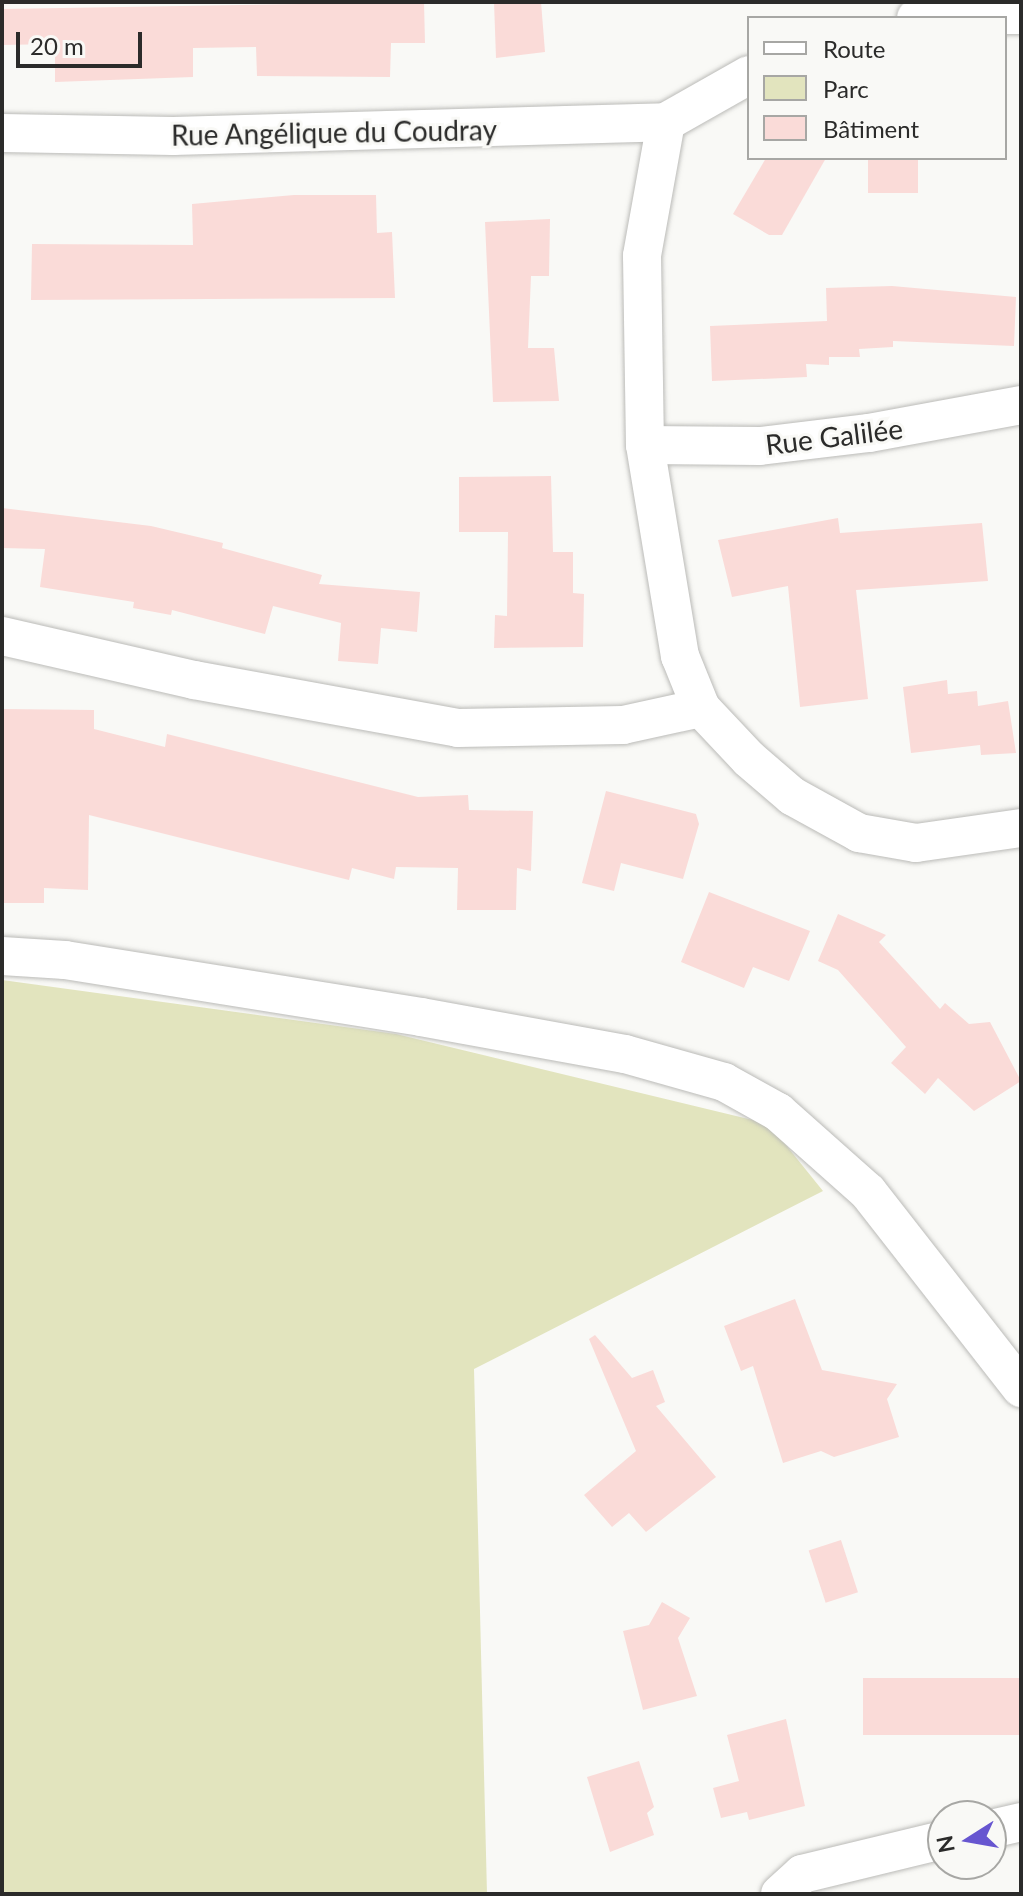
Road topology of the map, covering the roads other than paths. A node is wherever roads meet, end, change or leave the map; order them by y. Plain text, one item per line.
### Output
1 (1021, 15) edge
2 (986, 16) edge
3 (747, 76) edge
4 (666, 122) junction
5 (2, 133) edge
6 (1021, 405) edge
7 (645, 445) junction
8 (2, 636) edge
9 (701, 708) junction
10 (1021, 828) edge
11 (2, 956) edge
12 (1021, 1388) edge
13 (927, 1844) edge
14 (780, 1894) edge

1 - 2 street
3 - 4 street
4 - 5 street, Rue Angélique du Coudray
4 - 7 street
6 - 7 street, Rue Galilée
7 - 9 street
8 - 9 street
9 - 10 street
11 - 12 street
13 - 14 street

